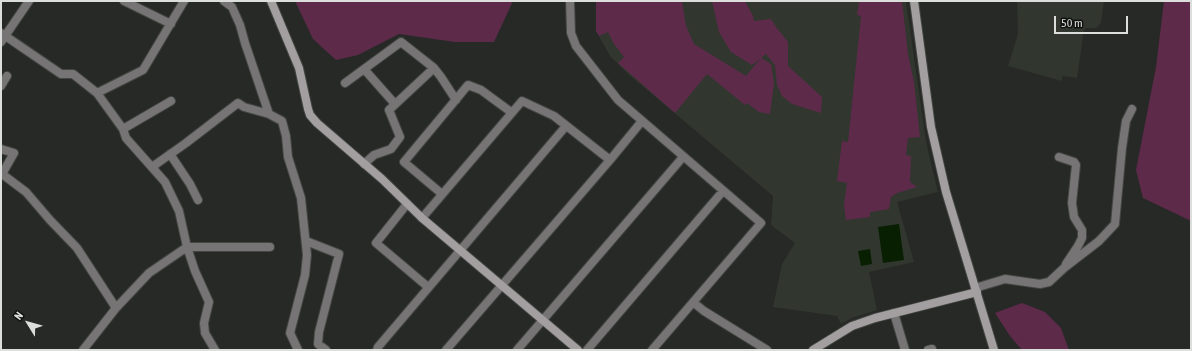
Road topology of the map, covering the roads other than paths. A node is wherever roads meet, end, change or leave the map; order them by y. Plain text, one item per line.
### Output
1 (29, 1) edge
2 (124, 1) edge
3 (184, 1) edge
4 (224, 1) edge
5 (271, 1) edge
6 (570, 1) edge
7 (914, 1) edge
8 (170, 24) junction
9 (2, 37) edge
10 (434, 68) junction
11 (364, 69) junction
12 (7, 76) dead end
13 (345, 83) dead end
14 (1, 86) edge
15 (97, 93) junction
16 (456, 100) junction
17 (171, 101) dead end
18 (395, 104) junction
19 (1132, 109) dead end
20 (512, 112) junction
21 (269, 114) junction
22 (642, 121) junction
23 (566, 126) junction
24 (123, 129) junction
25 (1, 149) edge
26 (170, 154) junction
27 (683, 157) junction
28 (1059, 157) dead end
29 (610, 160) junction
30 (364, 164) junction
31 (152, 167) junction
32 (2, 175) edge
33 (723, 191) junction
34 (442, 194) junction
35 (198, 200) dead end
36 (407, 204) junction
37 (422, 218) junction
38 (306, 241) junction
39 (187, 247) junction
40 (270, 247) dead end
41 (460, 250) junction
42 (1064, 268) junction
43 (501, 285) junction
44 (428, 287) junction
45 (976, 290) junction
46 (694, 303) junction
47 (116, 308) junction
48 (894, 313) junction
49 (543, 320) junction
50 (83, 350) edge
51 (215, 350) edge
52 (298, 350) edge
53 (326, 350) edge
54 (377, 350) edge
55 (446, 350) edge
56 (517, 350) edge
57 (578, 350) edge
58 (587, 350) edge
59 (652, 350) edge
60 (767, 350) edge
61 (813, 350) edge
62 (905, 350) edge
63 (928, 350) edge
64 (932, 350) edge
65 (994, 350) edge

1 - 9 street
2 - 8 street
3 - 8 street
4 - 21 street
5 - 30 street
6 - 22 street
7 - 45 street
8 - 15 street
9 - 15 street
10 - 11 street
10 - 16 street
10 - 18 street
11 - 13 street
11 - 18 street
12 - 14 street
15 - 24 street
16 - 20 street
16 - 34 street
17 - 24 street
18 - 30 street
19 - 42 street
20 - 23 street
20 - 34 street
21 - 26 street
21 - 38 street
22 - 27 street
22 - 29 street
23 - 29 street
23 - 41 street
24 - 31 street
25 - 32 street
26 - 31 street
26 - 35 street
27 - 33 street
27 - 49 street
28 - 42 street
29 - 43 street
30 - 36 street
31 - 39 street
32 - 47 street
33 - 46 street
33 - 58 street
34 - 37 street
36 - 37 street
36 - 44 street
37 - 41 street
38 - 52 street
38 - 53 street
39 - 40 street
39 - 47 street
39 - 51 street
41 - 43 street
41 - 44 street
42 - 45 street
43 - 49 street
43 - 55 street
44 - 54 street
45 - 48 street
45 - 65 street
46 - 59 street
46 - 60 street
47 - 50 street
48 - 61 street
48 - 62 street
49 - 56 street
49 - 57 street
63 - 64 street

